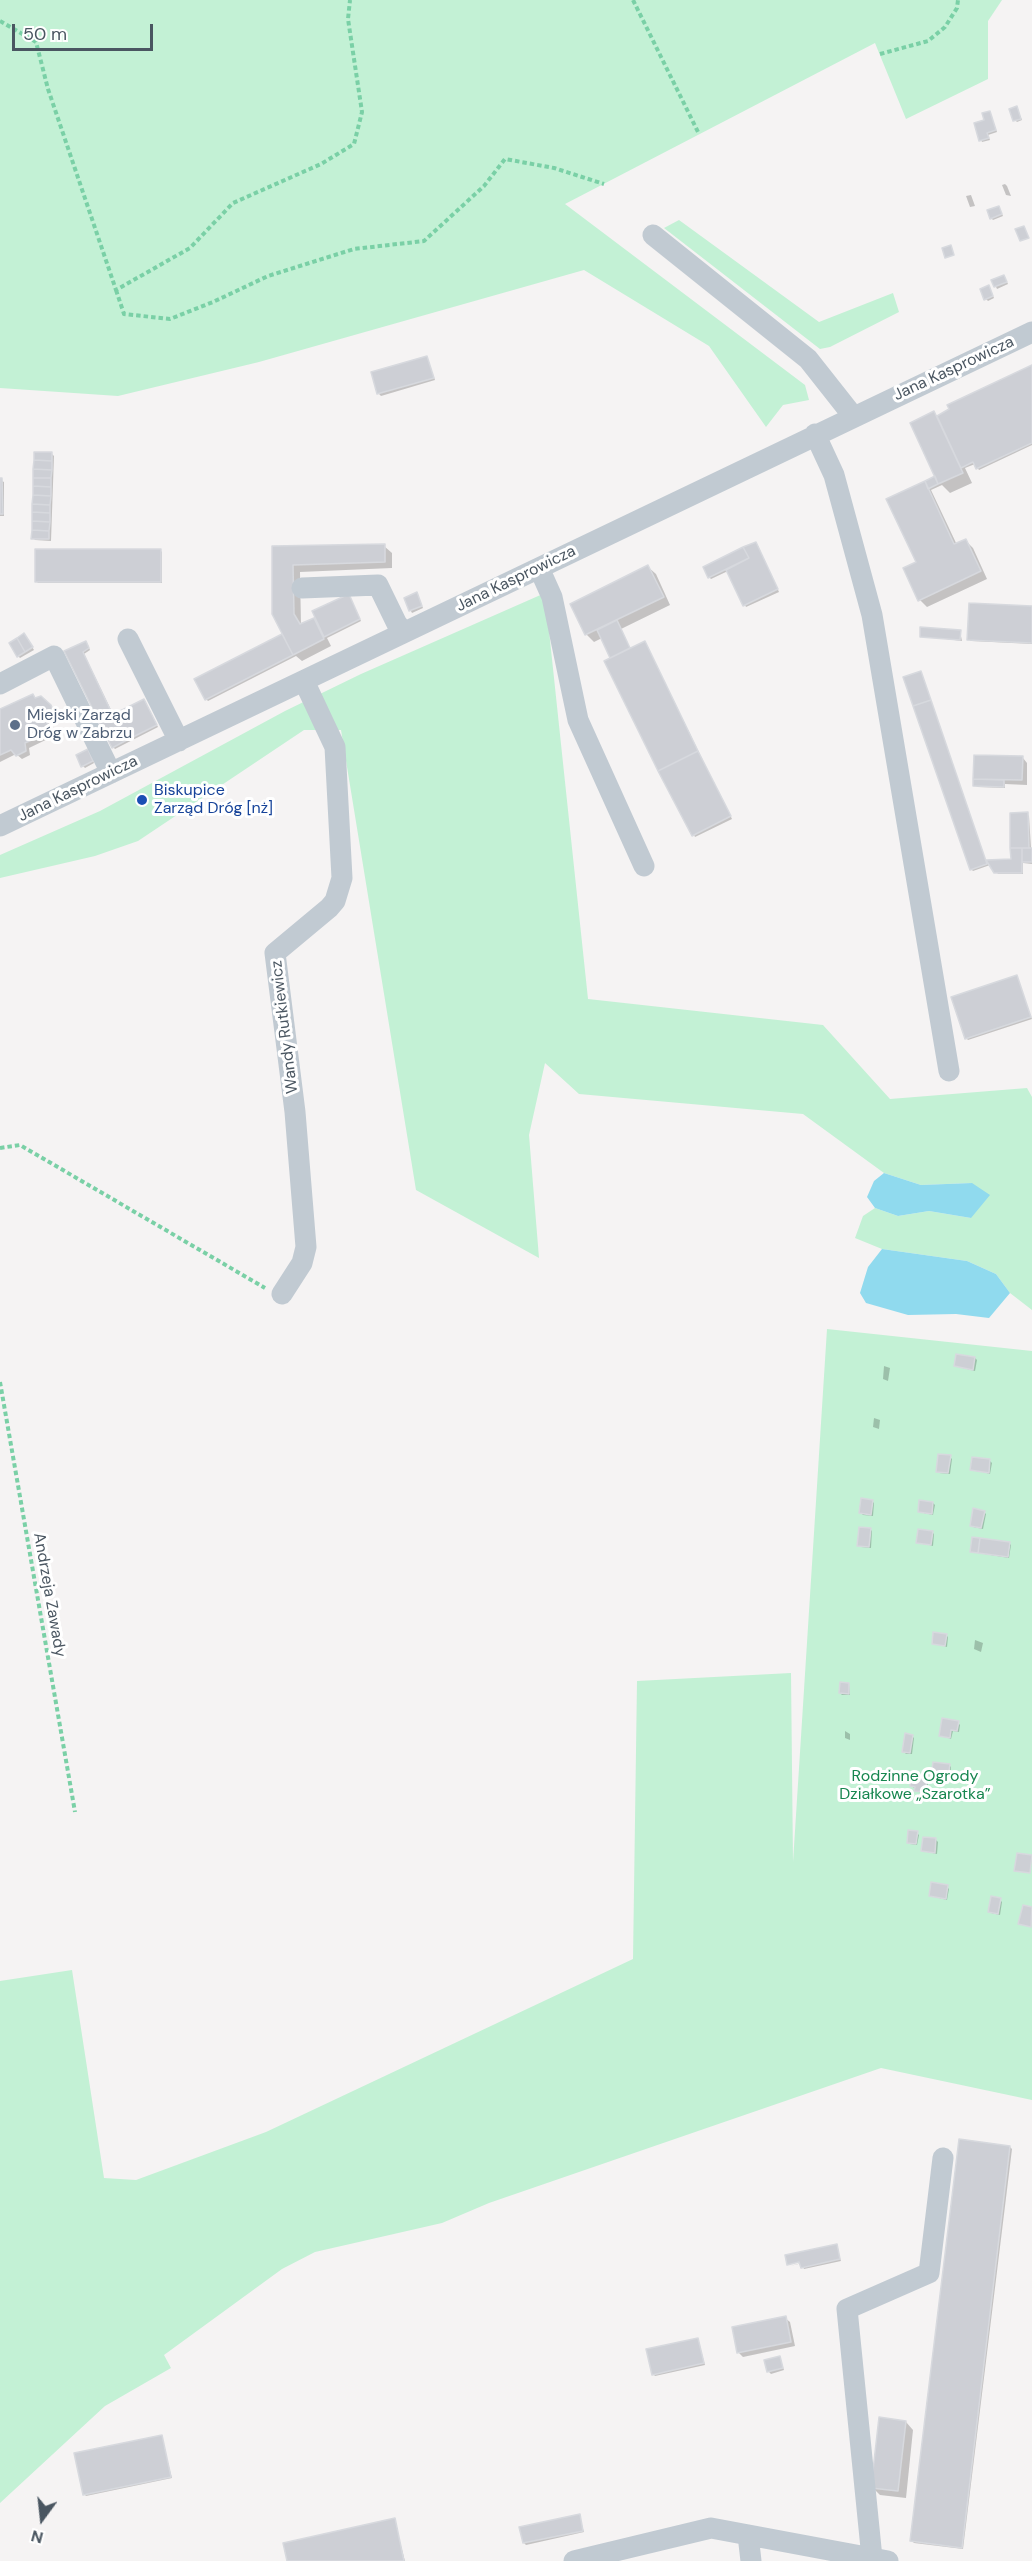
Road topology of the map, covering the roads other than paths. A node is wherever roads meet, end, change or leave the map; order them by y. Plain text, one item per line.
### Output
1 (653, 235) dead end
2 (1032, 332) edge
3 (853, 416) junction
4 (815, 434) junction
5 (539, 568) junction
6 (302, 588) dead end
7 (404, 632) junction
8 (128, 639) dead end
9 (304, 681) junction
10 (0, 684) edge
11 (179, 741) junction
12 (111, 773) junction
13 (0, 826) edge
14 (644, 866) dead end
15 (950, 1071) dead end
16 (282, 1294) road end
17 (943, 2158) dead end
18 (748, 2535) junction
19 (880, 2560) edge
20 (574, 2561) edge
21 (751, 2561) edge

1 - 3 street
2 - 3 street, Jana Kasprowicza
3 - 4 street, Jana Kasprowicza
4 - 5 street, Jana Kasprowicza
4 - 15 street
5 - 7 street, Jana Kasprowicza
5 - 14 street
6 - 7 street
7 - 9 street, Jana Kasprowicza
8 - 11 street
9 - 11 street, Jana Kasprowicza
9 - 16 street, Wandy Rutkiewicz
10 - 12 street
11 - 12 street, Jana Kasprowicza
12 - 13 street, Jana Kasprowicza
17 - 19 street
18 - 19 street
18 - 20 street
18 - 21 street

